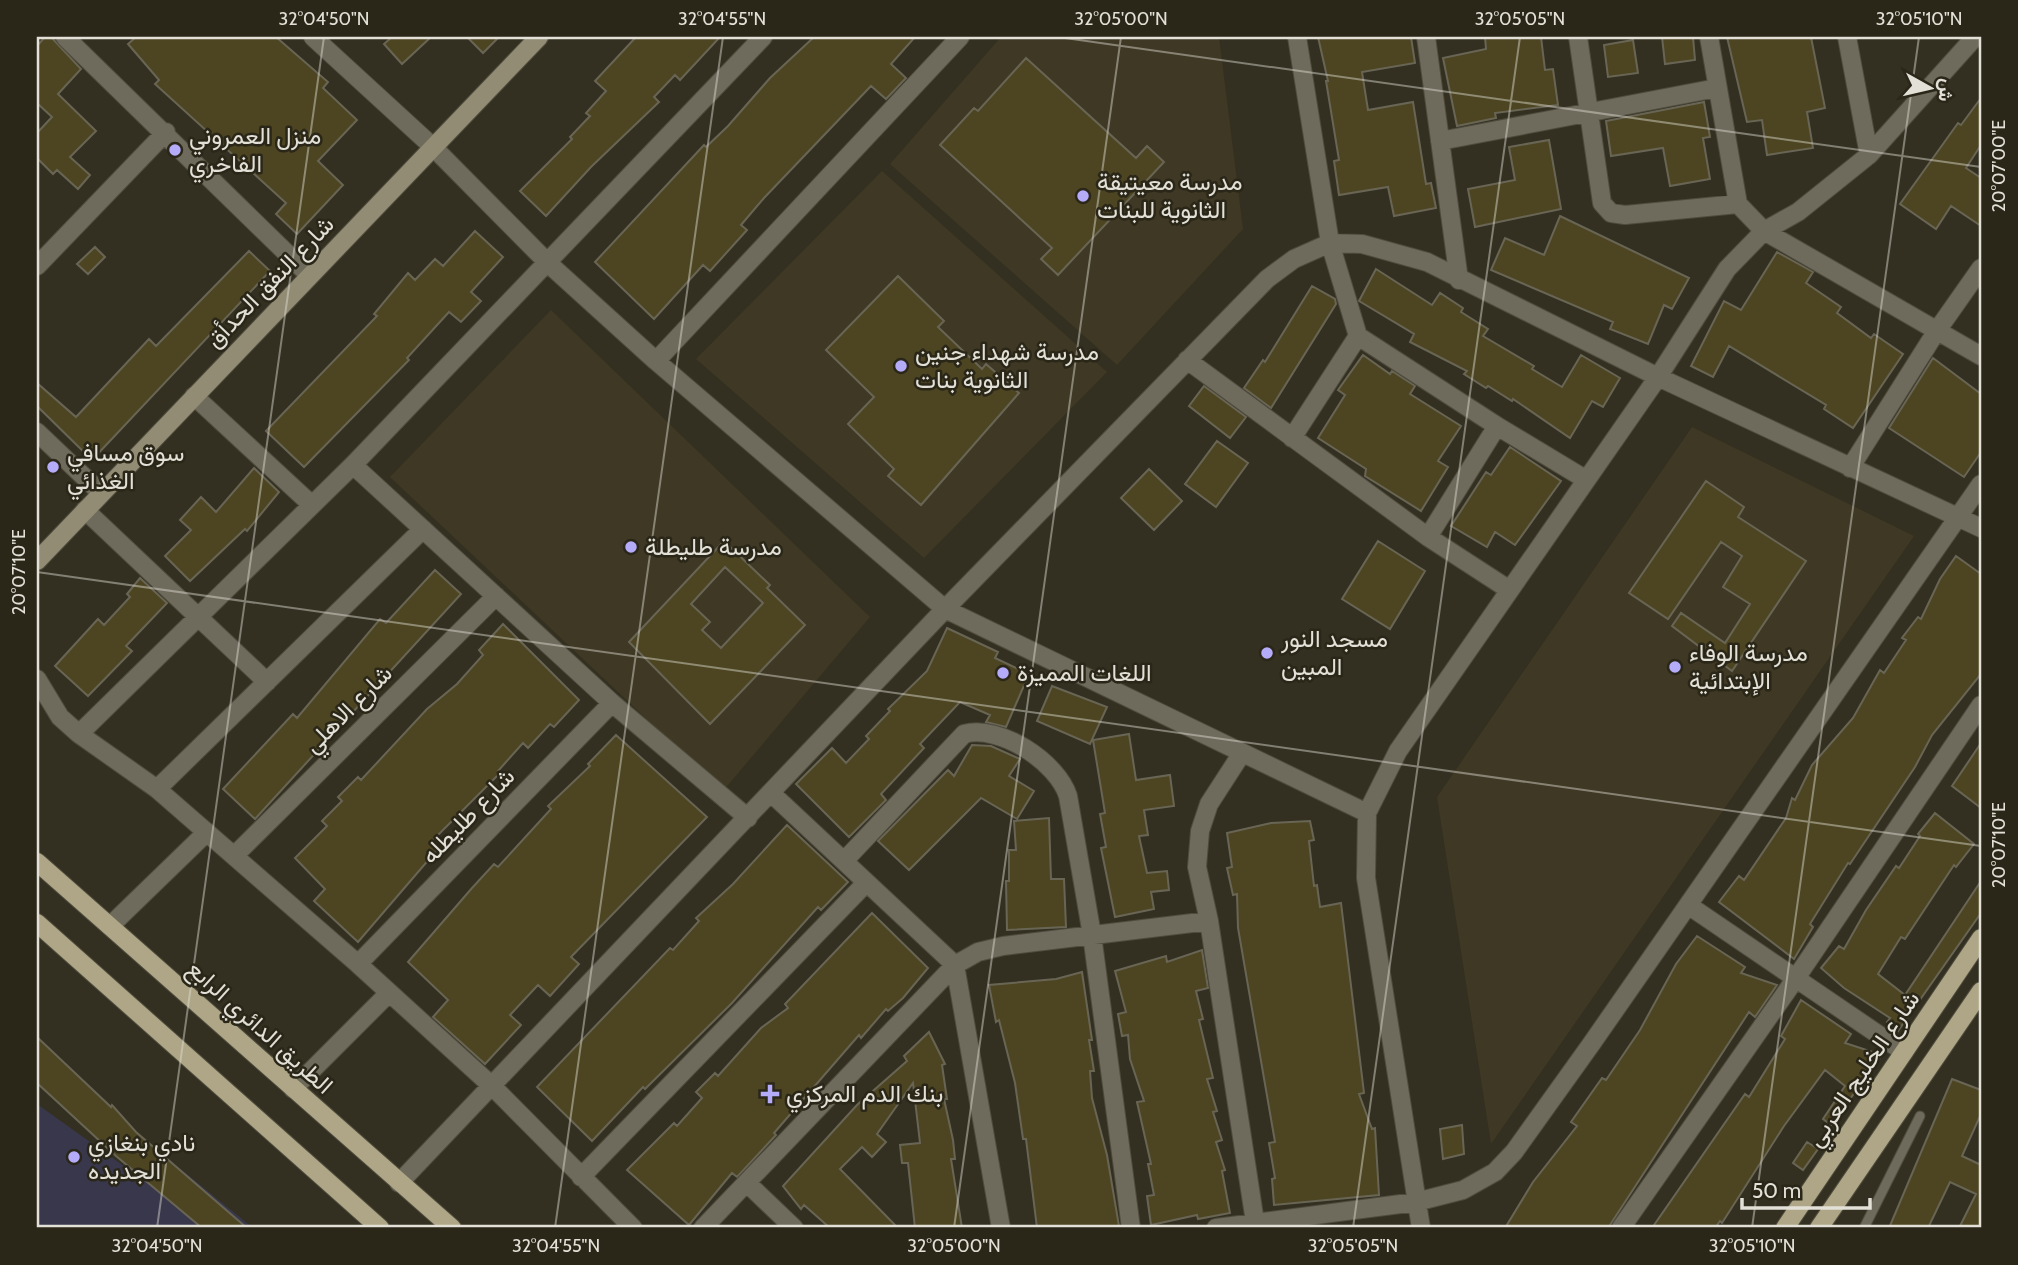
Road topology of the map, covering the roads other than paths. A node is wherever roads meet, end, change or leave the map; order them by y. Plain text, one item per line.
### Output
1 (65, 37) edge
2 (313, 37) edge
3 (539, 37) edge
4 (763, 37) edge
5 (960, 37) edge
6 (1297, 37) edge
7 (1426, 37) edge
8 (1578, 37) edge
9 (1710, 37) edge
10 (1847, 37) edge
11 (1975, 37) edge
12 (1717, 88) junction
13 (1590, 115) junction
14 (166, 132) junction
15 (1440, 141) junction
16 (433, 147) junction
17 (1869, 155) junction
18 (1738, 204) junction
19 (1764, 231) junction
20 (1330, 243) junction
21 (549, 264) junction
22 (37, 266) edge
23 (1981, 268) edge
24 (309, 275) junction
25 (1459, 280) junction
26 (1936, 332) junction
27 (1358, 336) junction
28 (1981, 356) edge
29 (1187, 360) junction
30 (656, 361) junction
31 (1658, 377) junction
32 (194, 396) junction
33 (1497, 426) junction
34 (37, 432) edge
35 (1292, 438) junction
36 (354, 465) junction
37 (1850, 468) junction
38 (1585, 479) junction
39 (1981, 484) edge
40 (102, 493) junction
41 (312, 505) junction
42 (85, 510) junction
43 (1957, 517) junction
44 (1981, 528) edge
45 (422, 529) junction
46 (1427, 537) junction
47 (37, 561) edge
48 (1508, 589) junction
49 (496, 596) junction
50 (945, 609) junction
51 (201, 618) junction
52 (37, 679) edge
53 (267, 682) junction
54 (612, 703) junction
55 (1981, 705) edge
56 (79, 734) junction
57 (1242, 752) junction
58 (158, 789) junction
59 (771, 793) junction
60 (1367, 813) junction
61 (748, 818) junction
62 (207, 832) junction
63 (234, 856) junction
64 (844, 861) junction
65 (37, 862) edge
66 (866, 883) junction
67 (1688, 905) junction
68 (1209, 921) junction
69 (37, 923) edge
70 (110, 926) junction
71 (1092, 935) junction
72 (1981, 937) edge
73 (358, 964) junction
74 (955, 965) junction
75 (1796, 978) junction
76 (1981, 990) edge
77 (389, 993) junction
78 (1904, 1052) junction
79 (492, 1086) junction
80 (293, 1089) junction
81 (1920, 1116) dead end
82 (581, 1177) junction
83 (399, 1183) junction
84 (748, 1184) junction
85 (1416, 1202) junction
86 (1255, 1222) junction
87 (380, 1228) edge
88 (452, 1228) edge
89 (633, 1228) edge
90 (703, 1228) edge
91 (794, 1228) edge
92 (1001, 1228) edge
93 (1131, 1228) edge
94 (1216, 1228) edge
95 (1421, 1228) edge
96 (1621, 1228) edge
97 (1784, 1228) edge
98 (1819, 1228) edge
99 (1864, 1228) edge

1 - 14 street
2 - 16 street
3 - 16 main road, شارع النفق الحدأق
4 - 21 street
5 - 30 street
6 - 20 street
7 - 15 street
8 - 13 street
9 - 12 street
10 - 17 street
11 - 17 street
12 - 13 street
12 - 18 street
13 - 15 street
13 - 18 street
14 - 22 street
14 - 24 street
15 - 25 street
16 - 21 street
16 - 24 main road, شارع النفق الحدأق
17 - 19 street
18 - 19 street
19 - 26 street
19 - 31 street
20 - 25 street
20 - 27 street
20 - 29 street
21 - 30 street
21 - 36 street
23 - 26 street
24 - 32 main road, شارع النفق الحدأق
25 - 31 street
26 - 28 street
26 - 37 street
27 - 33 street
27 - 35 street
29 - 35 street
29 - 50 street
30 - 50 street
31 - 37 street
31 - 38 street
32 - 40 main road, شارع النفق الحدأق
32 - 41 street
33 - 38 street
33 - 46 street
34 - 40 street
35 - 46 street
36 - 41 street
36 - 45 street
37 - 43 street
38 - 48 street
39 - 43 street
40 - 42 main road, شارع النفق الحدأق
41 - 51 street
42 - 47 main road, شارع النفق الحدأق
42 - 51 street
43 - 44 street
43 - 67 street
45 - 49 street
45 - 53 street
46 - 48 street
48 - 60 street
49 - 54 street
49 - 63 street, شارع الاهلي
50 - 57 street
50 - 59 street
51 - 53 street
51 - 56 street
52 - 56 street
53 - 58 street
54 - 61 street
54 - 73 street, شارع طليطله
55 - 75 street
56 - 58 street
57 - 60 street
57 - 68 street
58 - 62 street
59 - 61 street
59 - 64 street
60 - 85 street
61 - 79 street
62 - 63 street
62 - 70 street
63 - 73 street
64 - 66 street
64 - 71 street
65 - 70 main road, الطريق الدائري الرابع
66 - 74 street
66 - 82 street
67 - 75 street
67 - 85 street
68 - 71 street
68 - 86 street
69 - 87 main road
70 - 80 main road, الطريق الدائري الرابع
71 - 74 street
71 - 93 street
72 - 78 main road, شارع الخليج العربي
73 - 77 street
74 - 84 street
74 - 92 street
75 - 78 street
75 - 96 street
76 - 98 main road
77 - 79 street
77 - 80 street
78 - 97 main road, شارع الخليج العربي
79 - 82 street
79 - 83 street
80 - 83 main road, الطريق الدائري الرابع
81 - 99 lane
82 - 89 street
83 - 88 main road, الطريق الدائري الرابع
84 - 90 street
84 - 91 street
85 - 86 street
85 - 95 street
86 - 94 street

